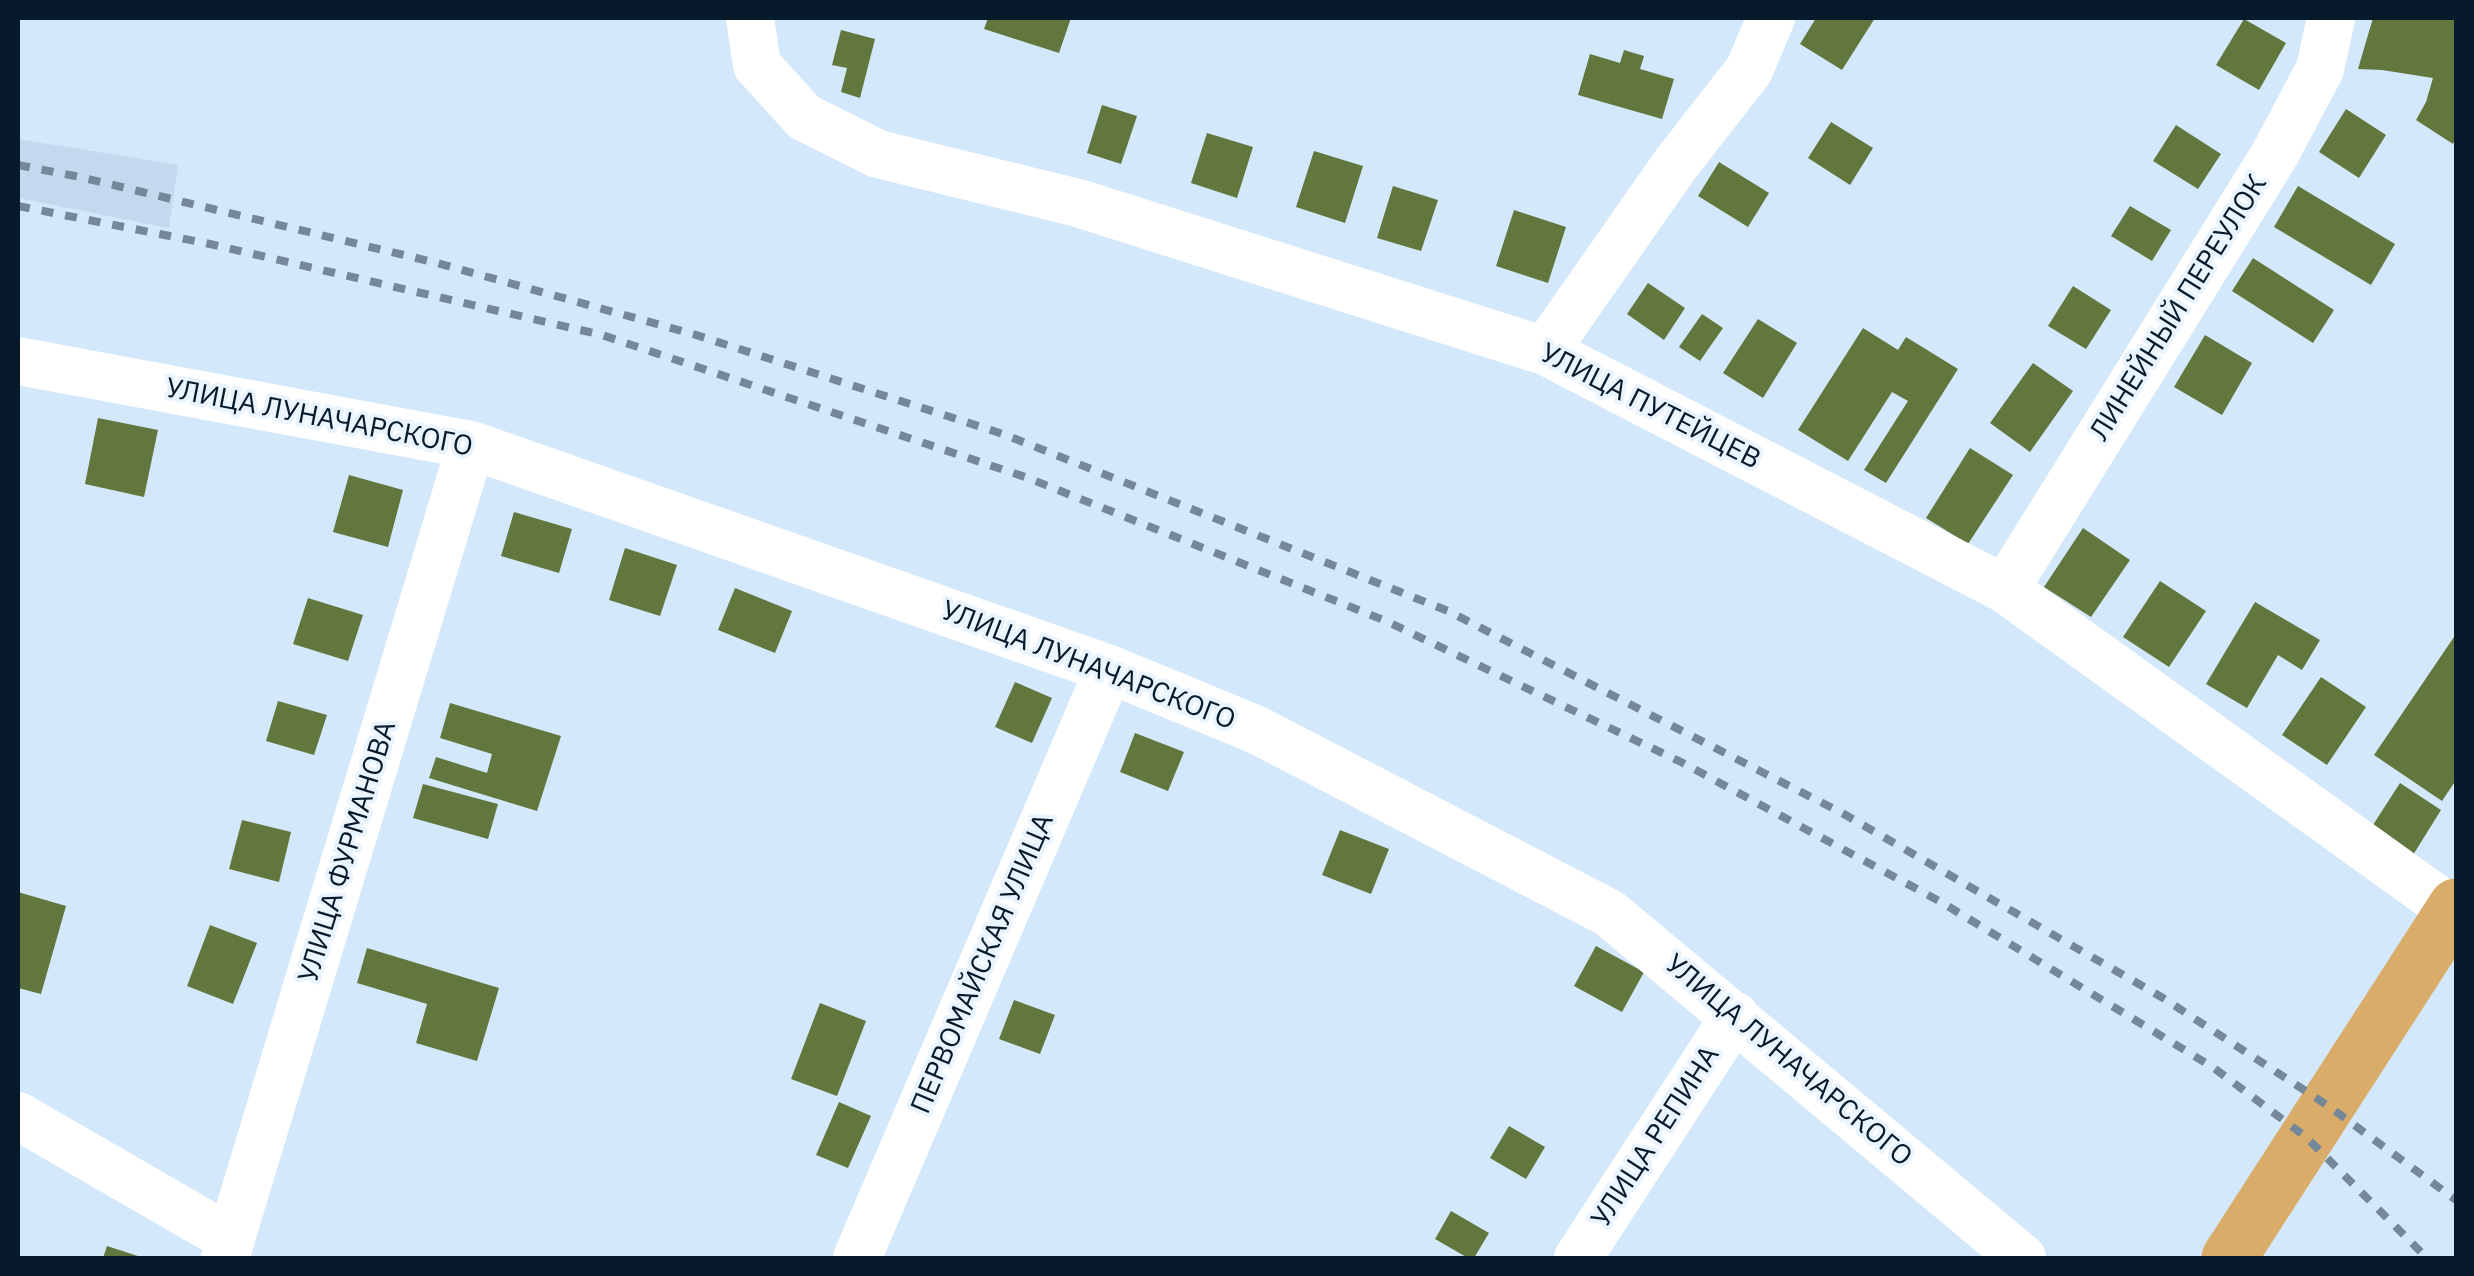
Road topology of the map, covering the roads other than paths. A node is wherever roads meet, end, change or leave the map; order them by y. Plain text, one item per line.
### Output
1 (750, 18) edge
2 (1770, 18) edge
3 (2330, 18) edge
4 (1545, 351) junction
5 (18, 360) edge
6 (471, 445) junction
7 (2005, 589) junction
8 (1109, 669) junction
9 (2456, 910) edge
10 (1735, 1016) junction
11 (18, 1116) edge
12 (228, 1249) edge
13 (1590, 1254) edge
14 (857, 1258) edge
15 (2022, 1258) edge
16 (2229, 1258) edge

1 - 4 street, УЛИЦА ПУТЕЙЦЕВ
2 - 4 street
3 - 7 street, ЛИНЕЙНЫЙ ПЕРЕУЛОК
4 - 7 street, УЛИЦА ПУТЕЙЦЕВ
5 - 6 street, УЛИЦА ЛУНАЧАРСКОГО
6 - 8 street, УЛИЦА ЛУНАЧАРСКОГО
6 - 12 street, УЛИЦА ФУРМАНОВА
7 - 9 street, УЛИЦА ПУТЕЙЦЕВ
8 - 10 street, УЛИЦА ЛУНАЧАРСКОГО
8 - 14 street, ПЕРВОМАЙСКАЯ УЛИЦА
9 - 16 main road
10 - 13 street, УЛИЦА РЕПИНА
10 - 15 street, УЛИЦА ЛУНАЧАРСКОГО
11 - 12 street

